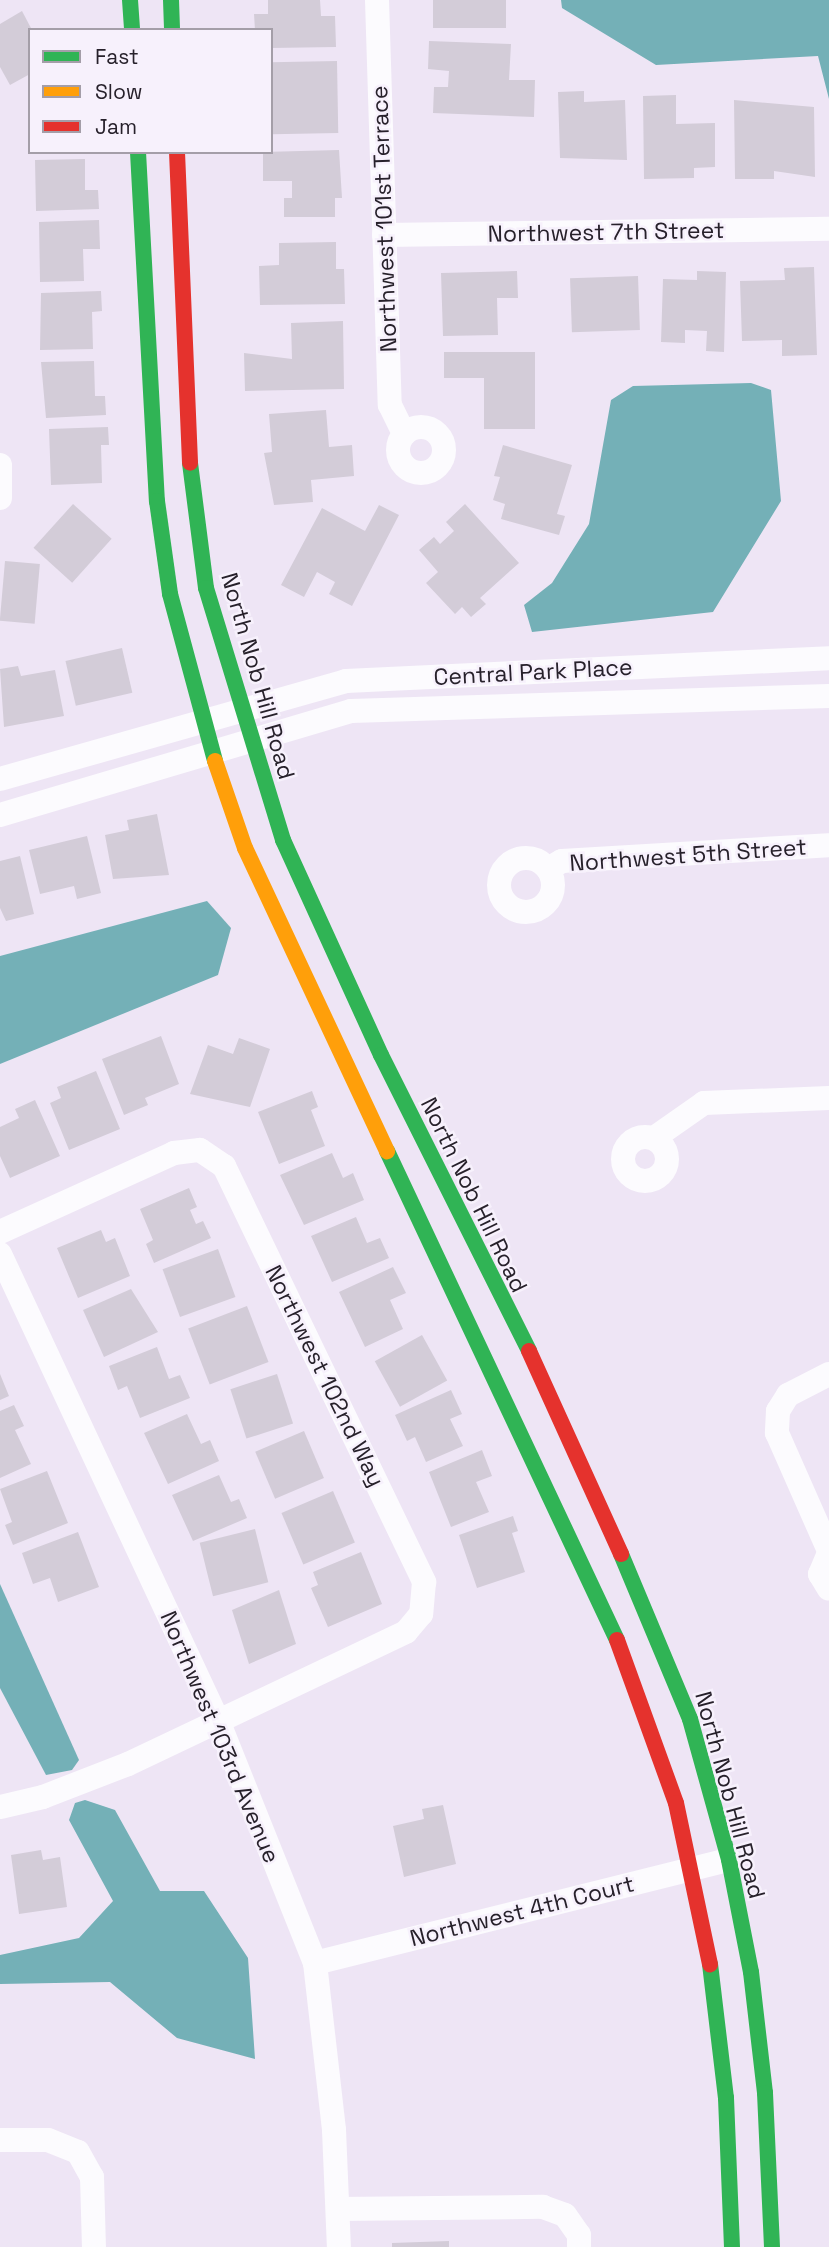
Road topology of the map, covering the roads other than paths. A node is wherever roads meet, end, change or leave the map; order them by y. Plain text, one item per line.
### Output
1 (130, 0) edge
2 (171, 0) edge
3 (377, 0) edge
4 (132, 28) edge
5 (172, 28) edge
6 (138, 154) edge
7 (177, 154) edge
8 (829, 229) edge
9 (384, 235) junction
10 (404, 434) dead end
11 (0, 465) edge
12 (0, 498) edge
13 (829, 658) edge
14 (829, 696) edge
15 (241, 708) junction
16 (200, 719) junction
17 (251, 741) junction
18 (210, 752) junction
19 (0, 779) edge
20 (0, 815) edge
21 (829, 845) edge
22 (548, 869) dead end
23 (829, 1098) edge
24 (654, 1138) dead end
25 (0, 1232) edge
26 (0, 1254) edge
27 (829, 1374) edge
28 (829, 1552) edge
29 (829, 1589) edge
30 (219, 1723) junction
31 (0, 1807) edge
32 (729, 1860) junction
33 (692, 1869) junction
34 (315, 1963) junction
35 (0, 2140) edge
36 (339, 2208) junction
37 (94, 2247) edge
38 (339, 2247) edge
39 (579, 2247) edge
40 (732, 2247) edge
41 (772, 2247) edge

1 - 4 main road
2 - 5 main road
3 - 9 street, Northwest 101st Terrace
6 - 16 main road
7 - 15 main road, North Nob Hill Road
8 - 9 street, Northwest 7th Street
9 - 10 street, Northwest 101st Terrace
11 - 12 street
13 - 15 street, Central Park Place
14 - 17 street, Central Park Place
15 - 16 street, Central Park Place
15 - 17 main road, North Nob Hill Road
16 - 18 main road
16 - 19 street, Central Park Place
17 - 18 street, Central Park Place
17 - 32 main road, North Nob Hill Road
18 - 20 street, Central Park Place
18 - 33 main road
21 - 22 street, Northwest 5th Street
23 - 24 street
25 - 30 street, Northwest 102nd Way
26 - 30 street, Northwest 103rd Avenue
27 - 28 street
28 - 29 street
30 - 31 street
30 - 34 street, Northwest 103rd Avenue
32 - 33 street, Northwest 4th Court
32 - 41 main road, North Nob Hill Road
33 - 34 street, Northwest 4th Court
33 - 40 main road
34 - 36 street, Northwest 103rd Avenue
35 - 37 street
36 - 38 street, Northwest 103rd Avenue
36 - 39 street

